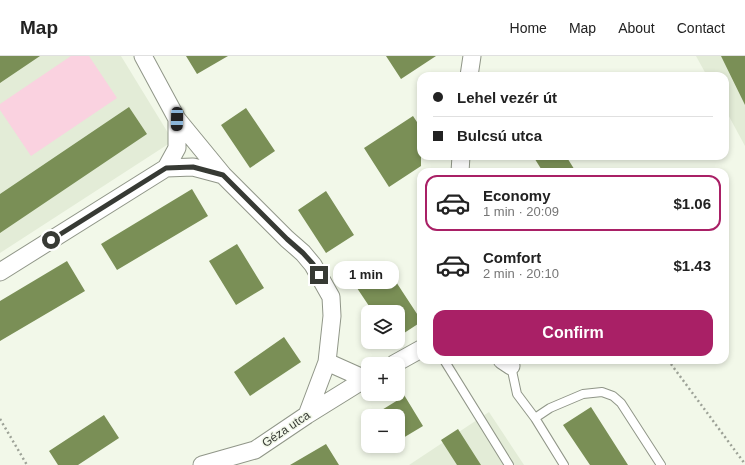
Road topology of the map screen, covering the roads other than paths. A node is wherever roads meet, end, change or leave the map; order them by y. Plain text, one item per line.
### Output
1 (143, 56) edge
2 (472, 56) edge
3 (470, 72) edge
4 (177, 119) junction
5 (166, 168) junction
6 (223, 175) junction
7 (0, 272) edge
8 (417, 351) edge
9 (405, 358) edge
10 (326, 362) junction
11 (446, 364) edge
12 (506, 364) edge
13 (361, 377) edge
14 (361, 383) edge
15 (307, 415) junction
16 (535, 418) junction
17 (202, 465) edge
18 (509, 465) edge
19 (564, 465) edge
20 (661, 465) edge

1 - 4 street
2 - 3 street
4 - 5 street
4 - 6 street
5 - 6 street
5 - 7 street
6 - 10 street
8 - 9 street
10 - 13 street
10 - 15 street
11 - 18 lane
12 - 16 lane
14 - 15 street, Géza utca
15 - 17 street, Géza utca
16 - 19 lane
16 - 20 lane

